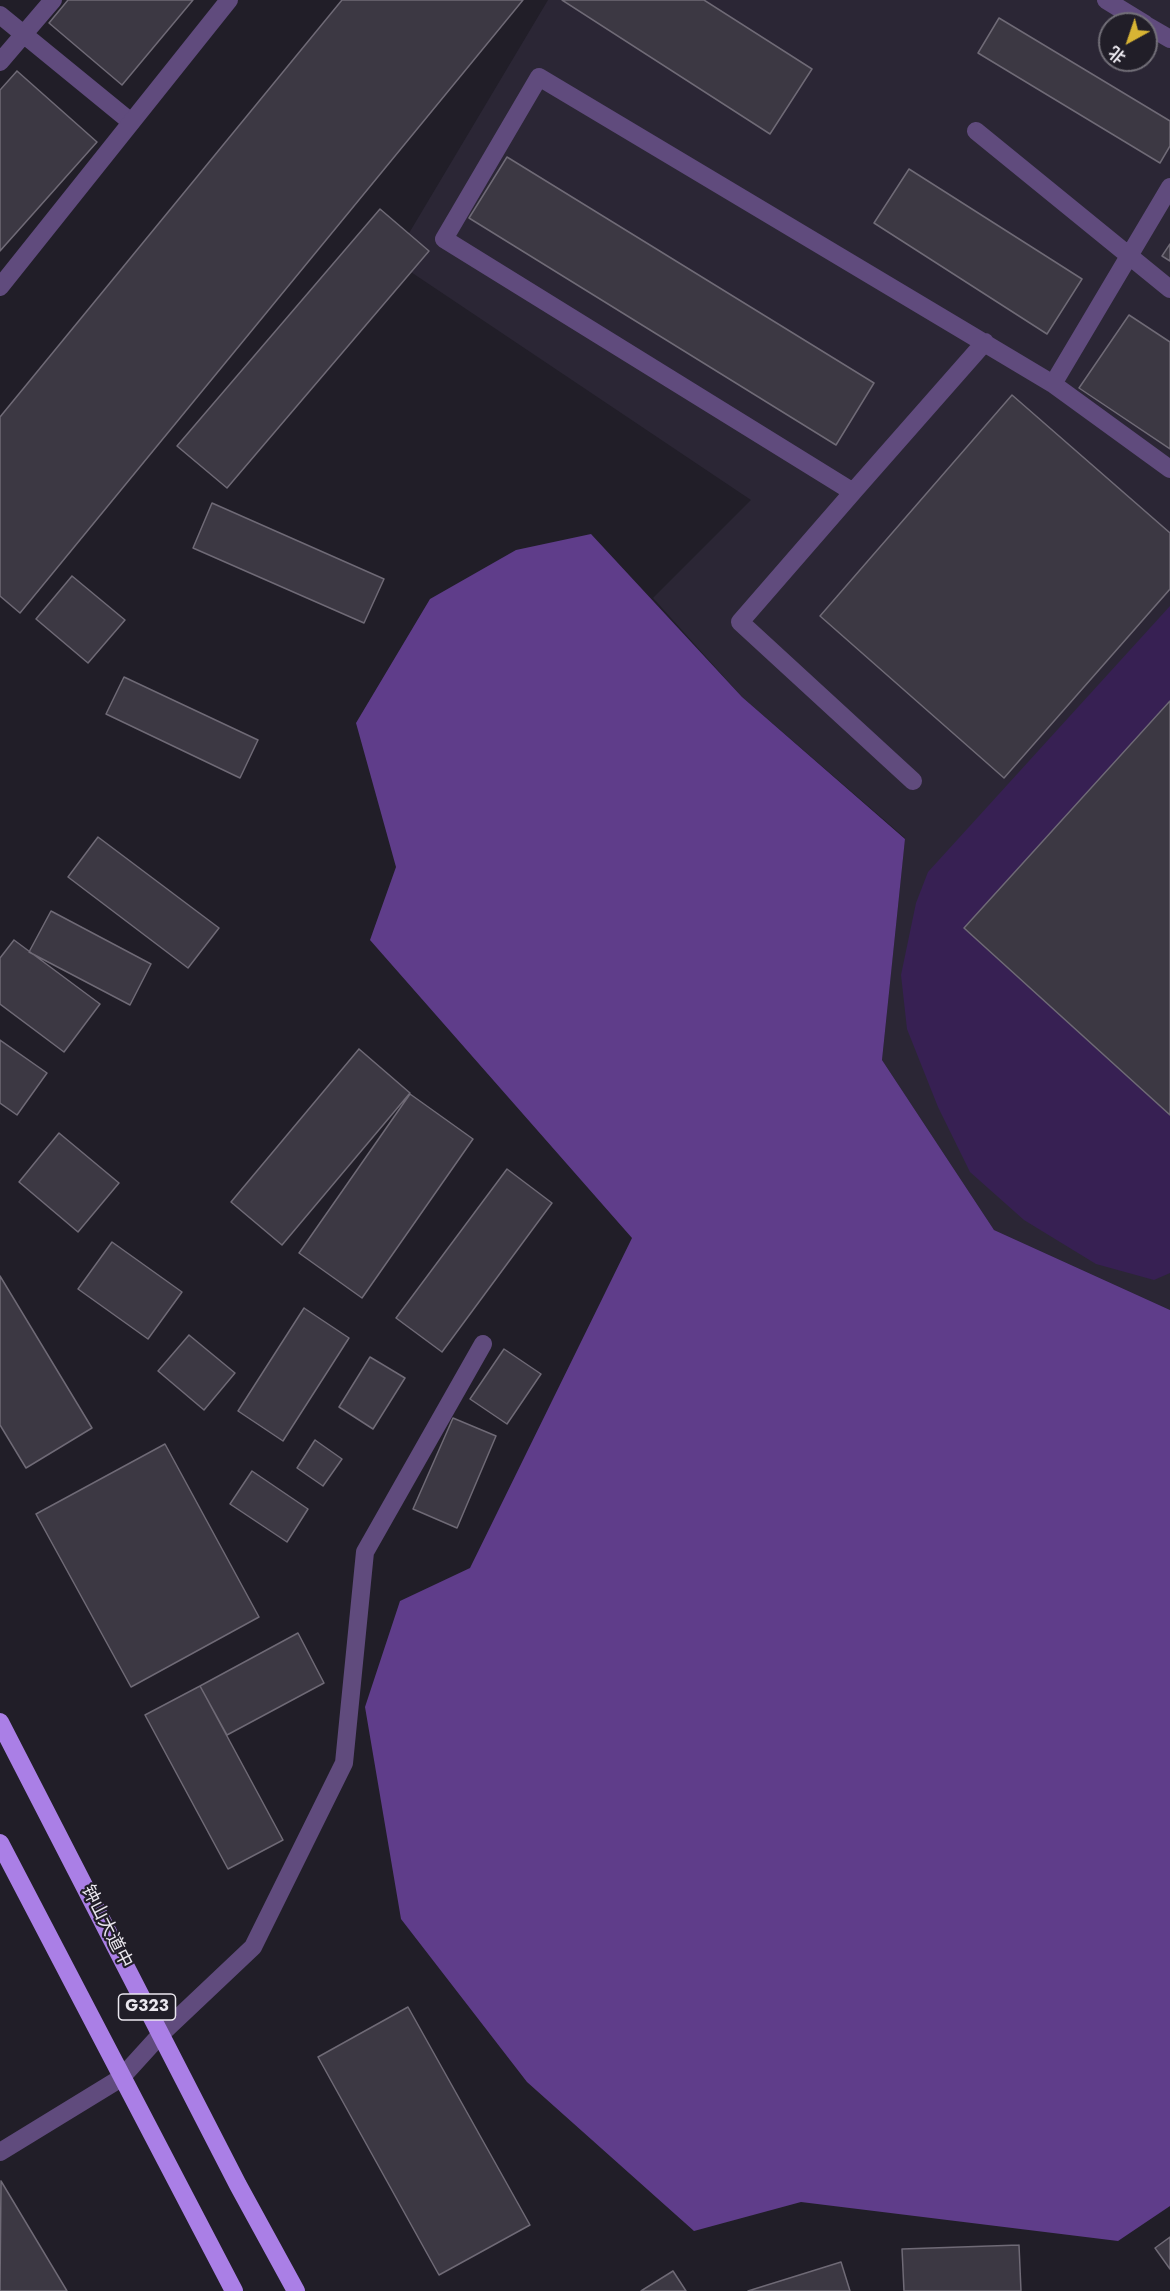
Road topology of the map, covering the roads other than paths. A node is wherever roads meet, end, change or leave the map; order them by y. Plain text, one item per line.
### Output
1 (53, 0) edge
2 (229, 0) edge
3 (1106, 0) edge
4 (1126, 12) edge
5 (0, 15) edge
6 (24, 35) junction
7 (0, 62) edge
8 (131, 122) junction
9 (976, 131) dead end
10 (1170, 187) edge
11 (1128, 257) junction
12 (0, 286) edge
13 (1170, 289) edge
14 (985, 342) junction
15 (1053, 384) junction
16 (1170, 469) edge
17 (853, 492) junction
18 (913, 781) dead end
19 (483, 1344) dead end
20 (0, 1722) edge
21 (0, 1843) edge
22 (161, 2034) junction
23 (121, 2078) junction
24 (0, 2152) edge
25 (234, 2291) edge
26 (296, 2291) edge

1 - 6 street
2 - 8 street
3 - 4 street
5 - 6 street
6 - 7 street
6 - 8 street
8 - 12 street
9 - 11 street
10 - 11 street
11 - 13 street
11 - 15 street
14 - 15 street
14 - 17 street
14 - 17 street
15 - 16 street
17 - 18 street
19 - 22 street
20 - 22 highway, 钟山大道中 / G323
21 - 23 highway, G323
22 - 23 street
22 - 26 highway, 钟山大道中 / G323
23 - 24 street
23 - 25 highway, G323

